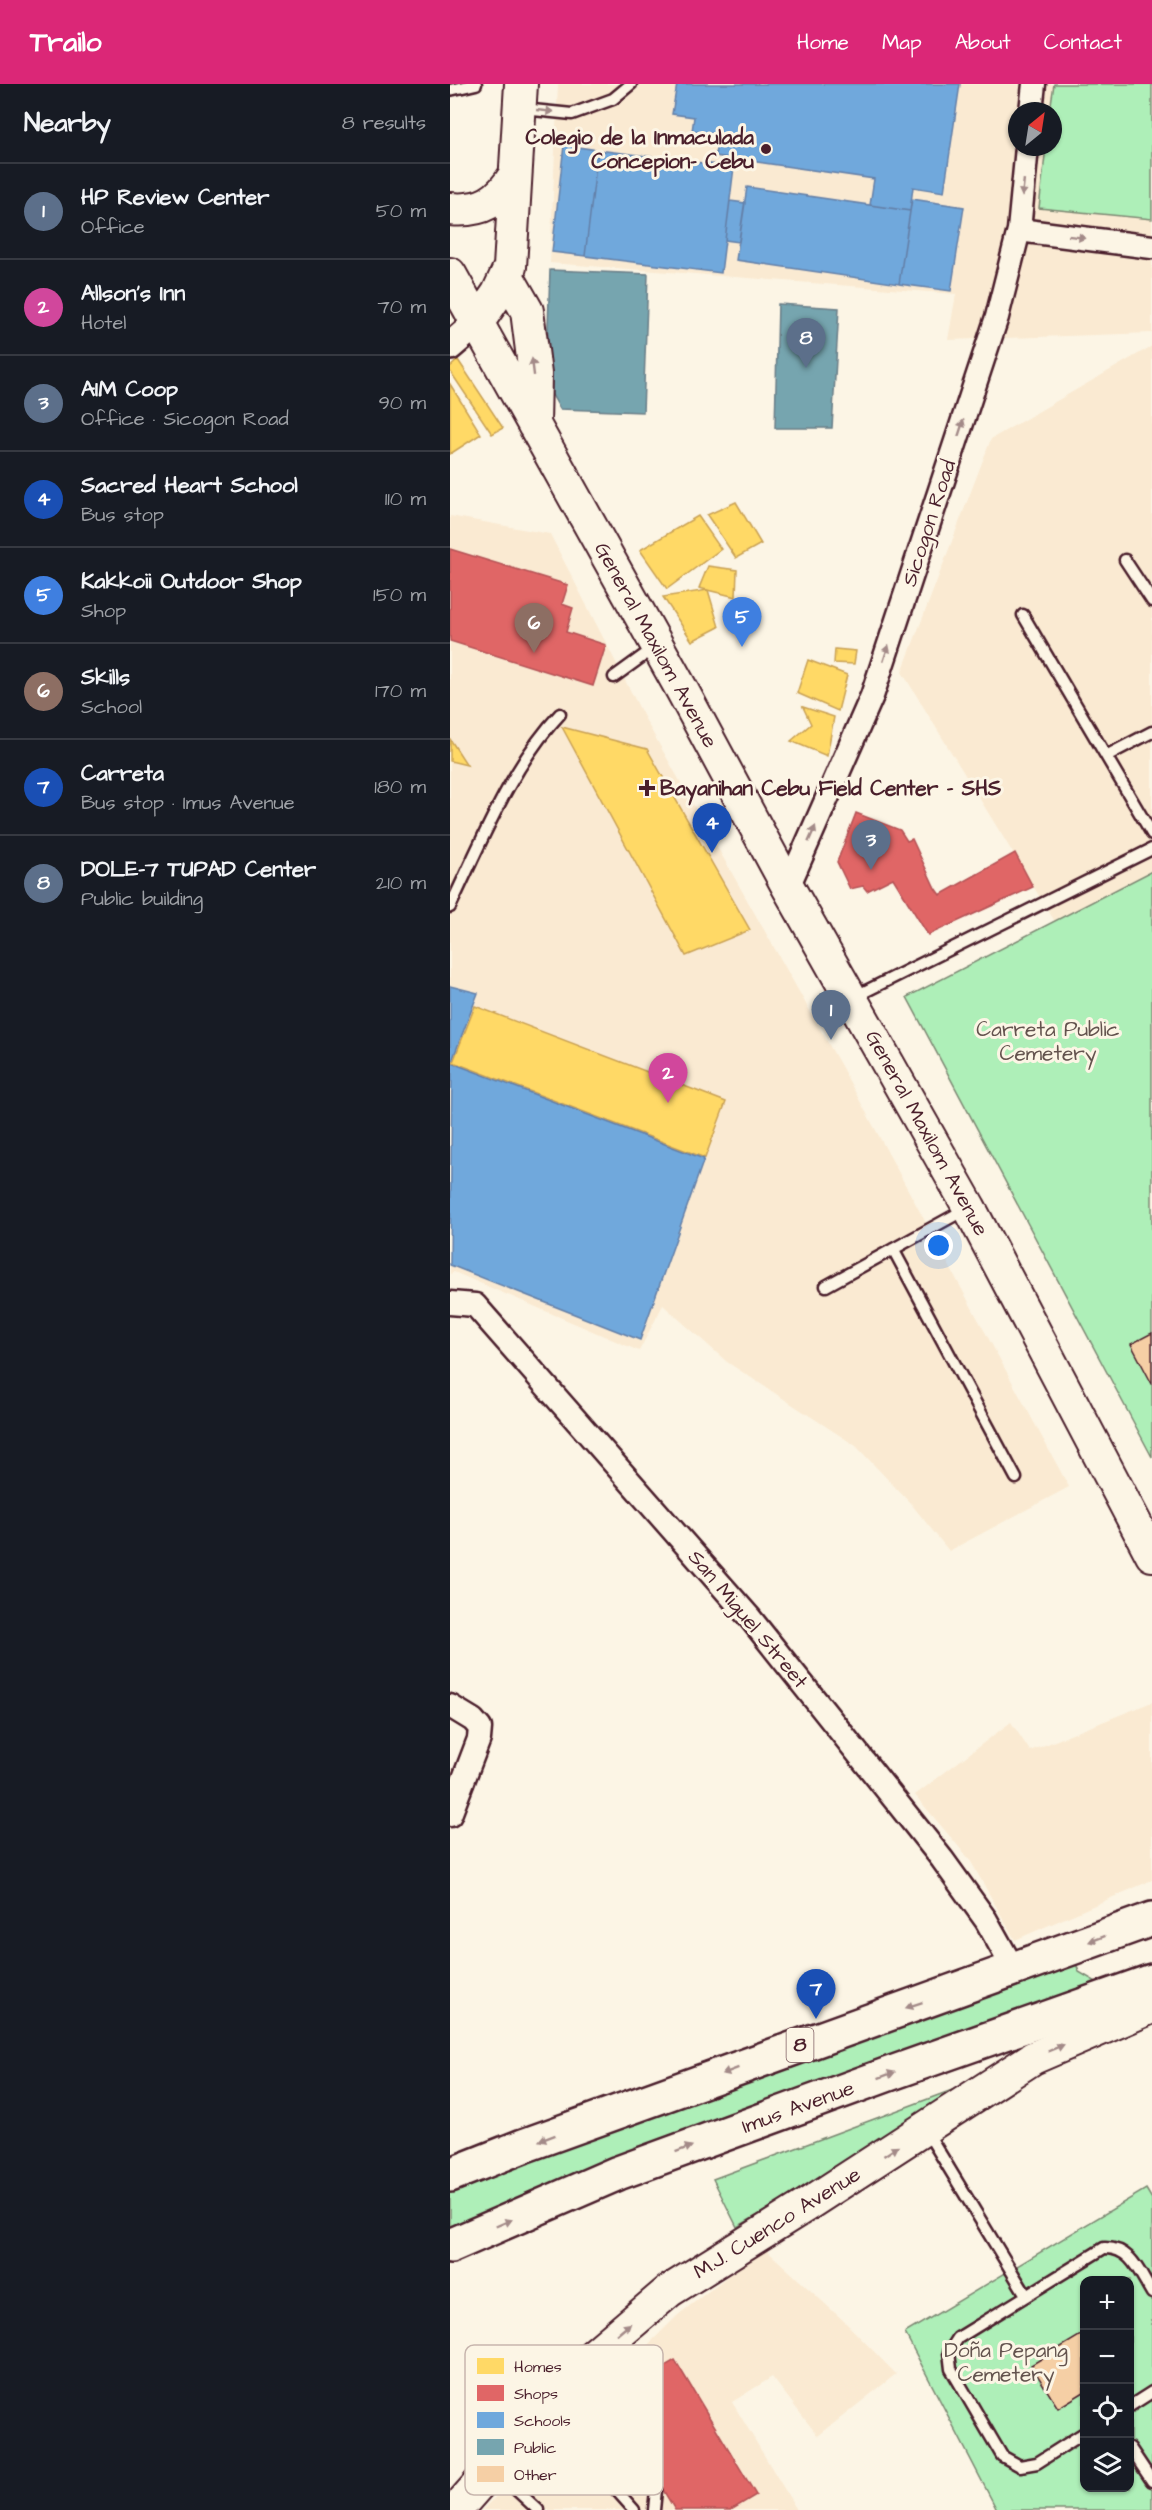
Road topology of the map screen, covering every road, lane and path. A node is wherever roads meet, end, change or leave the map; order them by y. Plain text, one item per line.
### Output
1 (476, 84) edge
2 (632, 84) edge
3 (1034, 84) edge
4 (450, 90) edge
5 (520, 96) edge
6 (1032, 102) edge
7 (1026, 156) edge
8 (515, 175) junction
9 (450, 209) edge
10 (1019, 230) junction
11 (1152, 247) edge
12 (450, 274) edge
13 (507, 276) junction
14 (477, 322) junction
15 (450, 346) edge
16 (534, 425) junction
17 (1125, 560) dead end
18 (1152, 601) edge
19 (1023, 615) dead end
20 (657, 646) junction
21 (614, 677) dead end
22 (560, 714) dead end
23 (1152, 732) edge
24 (1106, 756) junction
25 (1152, 834) edge
26 (1152, 849) edge
27 (788, 887) junction
28 (450, 907) edge
29 (852, 998) junction
30 (969, 1207) junction
31 (893, 1250) junction
32 (826, 1286) dead end
33 (450, 1303) edge
34 (1016, 1478) dead end
35 (1152, 1555) edge
36 (450, 1706) edge
37 (450, 1815) edge
38 (1152, 1919) edge
39 (1014, 1970) junction
40 (1152, 1981) edge
41 (1117, 1994) junction
42 (1152, 2002) edge
43 (1152, 2007) edge
44 (925, 2129) junction
45 (450, 2175) edge
46 (450, 2246) edge
47 (1152, 2292) edge
48 (1026, 2295) junction
49 (606, 2345) edge
50 (1152, 2392) edge
51 (1134, 2403) edge
52 (1080, 2436) edge
53 (1134, 2454) edge
54 (1152, 2481) edge
55 (469, 2495) edge
56 (522, 2495) edge
57 (620, 2495) edge
58 (656, 2495) edge
59 (456, 2510) edge
60 (538, 2510) edge
61 (634, 2510) edge
62 (654, 2510) edge

1 - 4 lane
5 -> 2 lane
3 - 6 street
5 - 8 main road
7 -> 10 street, Sicogon Road
8 - 9 main road
8 - 13 main road
10 -> 11 street
27 -> 10 street, Sicogon Road
12 - 14 main road, General Maxilom Avenue
13 - 14 main road
16 -> 13 main road
14 - 15 street
14 - 16 main road, General Maxilom Avenue
16 - 20 main road, General Maxilom Avenue
17 - 18 lane
19 - 24 lane
20 - 21 lane
20 - 27 main road, General Maxilom Avenue
22 - 28 lane
23 - 24 lane
24 - 25 lane
26 - 29 lane
27 - 29 main road, General Maxilom Avenue
29 - 30 main road, General Maxilom Avenue
30 - 31 lane
30 - 35 main road, General Maxilom Avenue
31 - 32 lane
31 - 34 lane
33 - 39 street, San Miguel Street
36 - 37 street
38 -> 39 main road, 8
39 -> 45 main road, 8
40 - 41 main road, Imus Avenue
41 - 42 main road
46 -> 41 main road, Imus Avenue
44 -> 43 main road, M.J. Cuenco Avenue
44 - 48 lane
49 -> 44 main road, M.J. Cuenco Avenue
47 - 48 lane
48 - 52 lane
50 - 51 lane
53 - 54 lane
55 - 59 main road, M.J. Cuenco Avenue
56 - 60 lane
57 - 61 lane
58 - 62 lane

